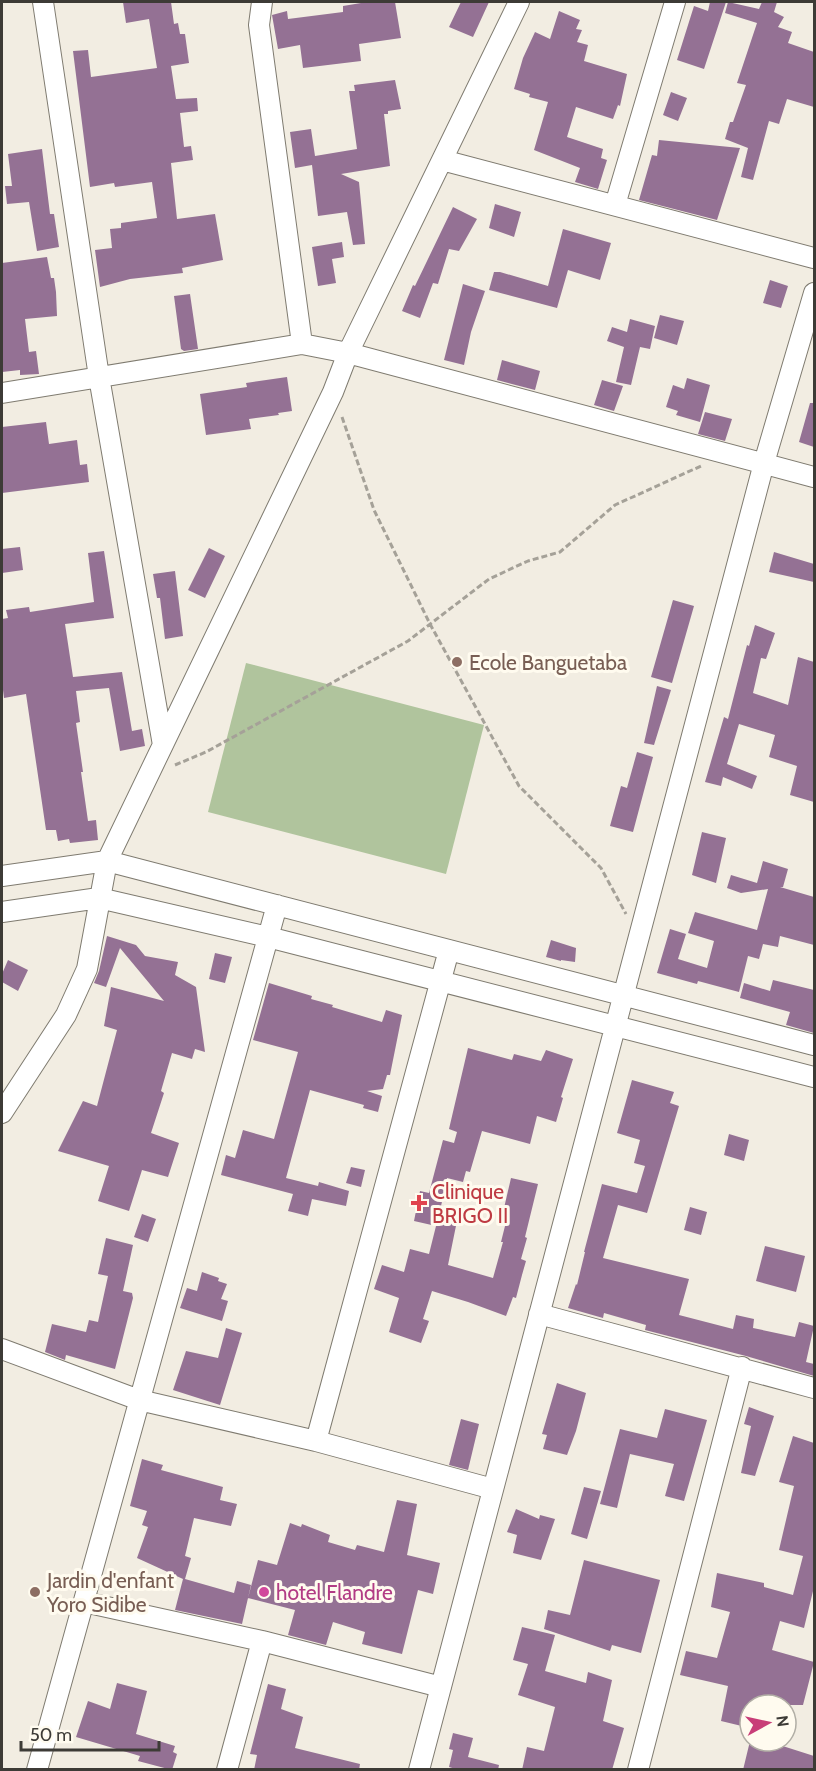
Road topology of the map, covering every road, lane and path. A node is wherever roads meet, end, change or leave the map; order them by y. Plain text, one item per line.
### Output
1 (43, 2) edge
2 (262, 2) edge
3 (519, 2) edge
4 (675, 2) edge
5 (442, 160) junction
6 (615, 205) junction
7 (814, 258) edge
8 (814, 293) edge
9 (302, 344) junction
10 (348, 353) junction
11 (99, 377) junction
12 (2, 393) edge
13 (333, 393) junction
14 (764, 463) junction
15 (705, 465) dead end
16 (814, 477) edge
17 (430, 624) junction
18 (163, 745) junction
19 (148, 776) junction
20 (107, 861) junction
21 (2, 876) edge
22 (99, 898) junction
23 (277, 905) junction
24 (2, 912) edge
25 (268, 937) junction
26 (638, 942) junction
27 (449, 950) junction
28 (440, 982) junction
29 (623, 996) junction
30 (615, 1026) junction
31 (814, 1045) edge
32 (814, 1077) edge
33 (2, 1113) edge
34 (539, 1314) junction
35 (2, 1349) edge
36 (742, 1367) junction
37 (814, 1388) edge
38 (139, 1400) junction
39 (316, 1441) junction
40 (493, 1489) junction
41 (84, 1602) junction
42 (262, 1641) junction
43 (441, 1687) junction
44 (37, 1770) edge
45 (226, 1770) edge
46 (419, 1770) edge
47 (638, 1770) edge

1 - 11 street
2 - 9 street
3 - 5 street
4 - 6 street
5 - 6 street
5 - 10 street
6 - 7 street
8 - 14 street
9 - 10 street
9 - 11 street
10 - 13 street
10 - 14 street
11 - 12 street
11 - 18 street
13 - 17 path
13 - 18 street
14 - 16 street
14 - 26 street
15 - 17 path
17 - 19 path
17 - 26 path
18 - 19 street
19 - 20 street
20 - 21 street
20 - 22 street
20 - 23 street
22 - 24 street
22 - 25 street
22 - 33 street
23 - 25 street
23 - 27 street
25 - 28 street
25 - 38 street
26 - 29 street
27 - 28 street
27 - 29 street
28 - 30 street
28 - 39 street
29 - 30 street
29 - 31 street
30 - 32 street
30 - 34 street
34 - 36 street
34 - 40 street
35 - 38 street
36 - 37 street
36 - 47 street
38 - 39 street
38 - 41 street
39 - 40 street
40 - 43 street
41 - 42 street
41 - 44 street
42 - 43 street
42 - 45 street
43 - 46 street

